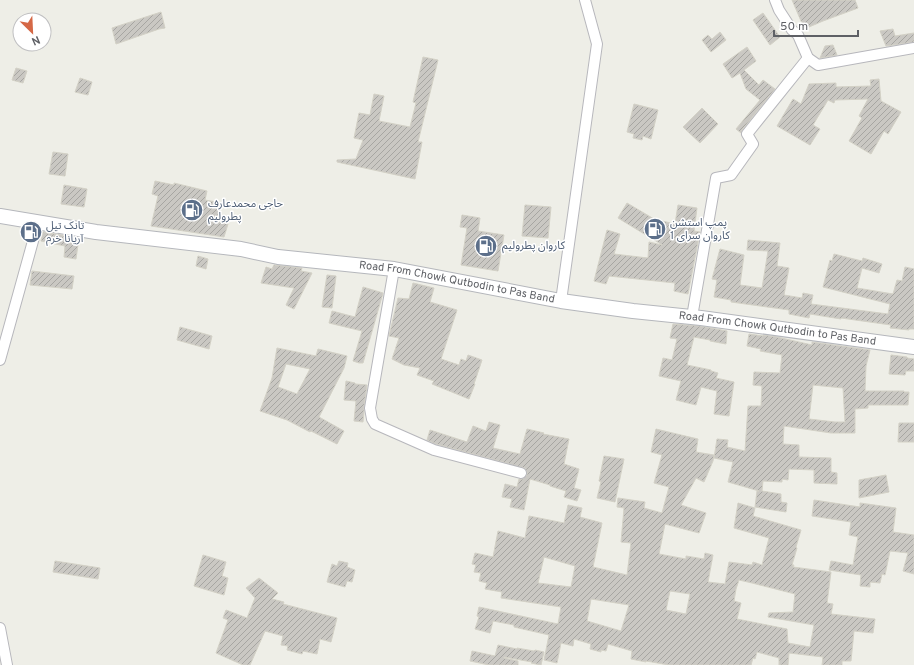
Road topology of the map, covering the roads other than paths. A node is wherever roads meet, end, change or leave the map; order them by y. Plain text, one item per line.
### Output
1 (585, 0) edge
2 (775, 0) edge
3 (914, 48) edge
4 (808, 58) junction
5 (0, 216) edge
6 (38, 222) junction
7 (394, 268) junction
8 (561, 301) junction
9 (692, 317) junction
10 (914, 347) edge
11 (0, 360) edge
12 (521, 473) dead end
13 (0, 628) edge
14 (7, 665) edge

1 - 8 street
2 - 4 street
3 - 4 street
4 - 9 street
5 - 6 main road, Road From Chowk Qutbodin to Pas Band
6 - 7 main road, Road From Chowk Qutbodin to Pas Band
6 - 11 street
7 - 8 main road, Road From Chowk Qutbodin to Pas Band
7 - 12 street
8 - 9 main road, Road From Chowk Qutbodin to Pas Band
9 - 10 main road, Road From Chowk Qutbodin to Pas Band
13 - 14 street

